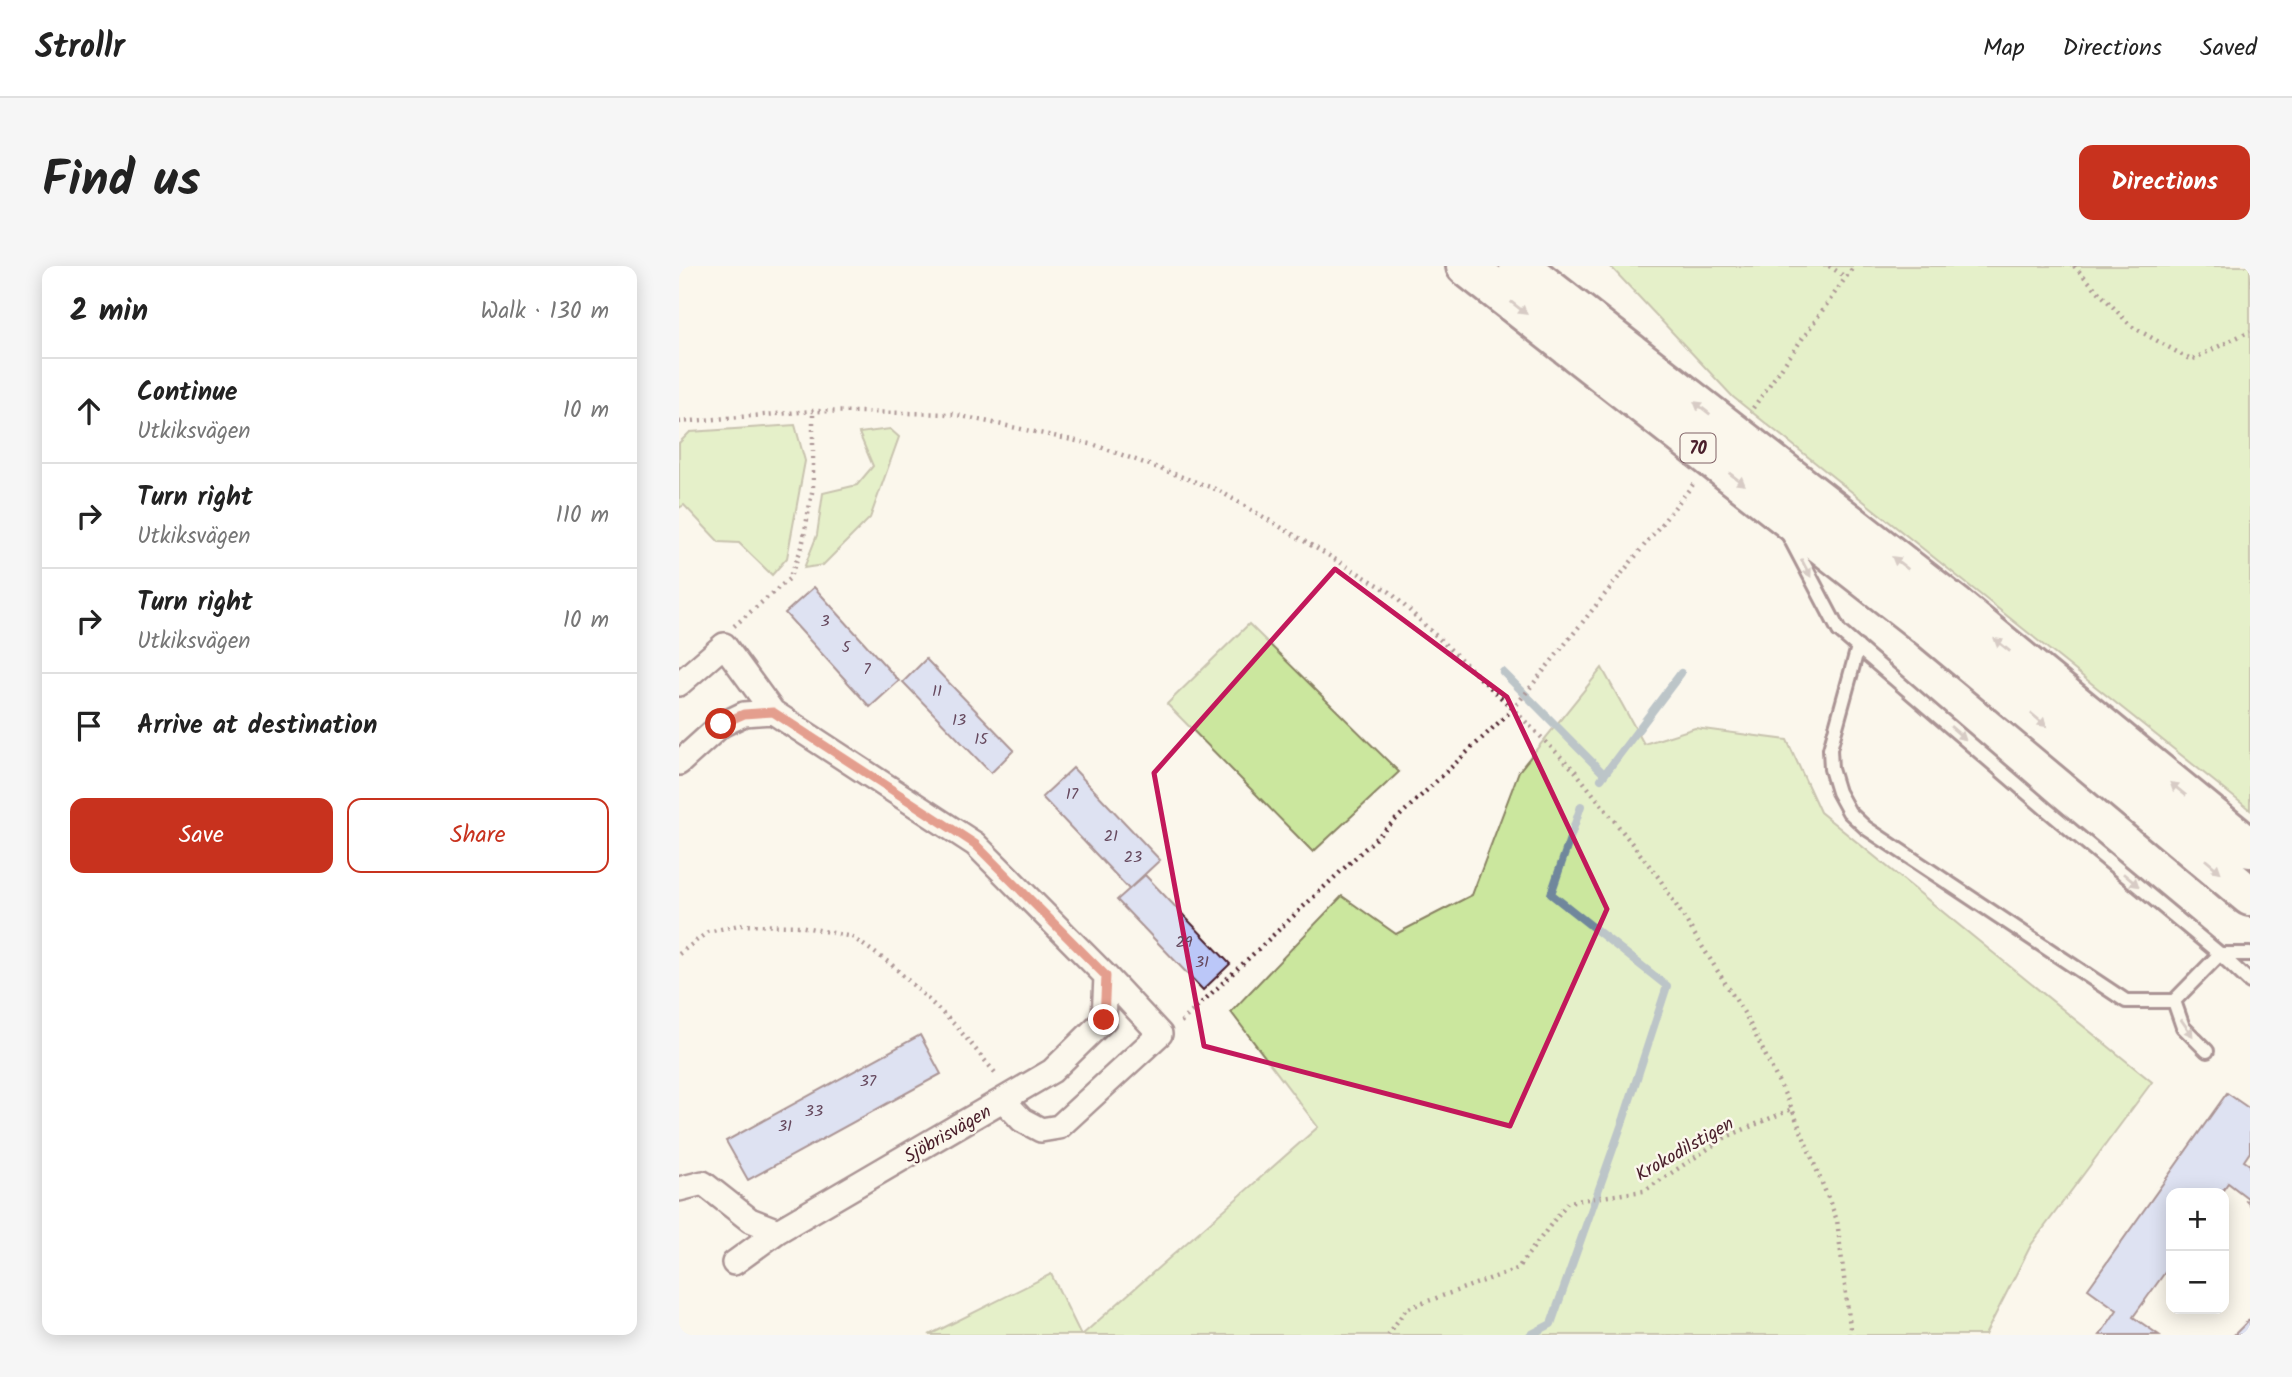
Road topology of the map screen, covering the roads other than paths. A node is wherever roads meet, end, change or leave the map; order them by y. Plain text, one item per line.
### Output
1 (1466, 266) edge
2 (1519, 266) edge
3 (1774, 508) junction
4 (1858, 647) junction
5 (679, 684) edge
6 (773, 712) junction
7 (679, 763) edge
8 (2250, 848) edge
9 (2250, 896) edge
10 (2220, 954) junction
11 (2250, 954) edge
12 (1106, 976) junction
13 (2250, 982) edge
14 (2174, 1001) junction
15 (2207, 1051) dead end
16 (1008, 1097) junction
17 (679, 1189) edge
18 (778, 1231) junction
19 (734, 1264) dead end

1 -> 3 highway, 70
8 -> 2 highway, 70
3 -> 4 lane
3 -> 9 highway, 70
4 -> 10 lane
4 - 14 lane
5 - 6 street
6 - 7 street
6 - 12 street
10 - 11 lane
10 - 13 lane
10 - 14 lane
12 - 16 street, Sjöbrisvägen
12 - 16 street
14 -> 15 lane
16 - 18 street, Sjöbrisvägen
17 - 18 street
18 - 19 street, Sjöbrisvägen

